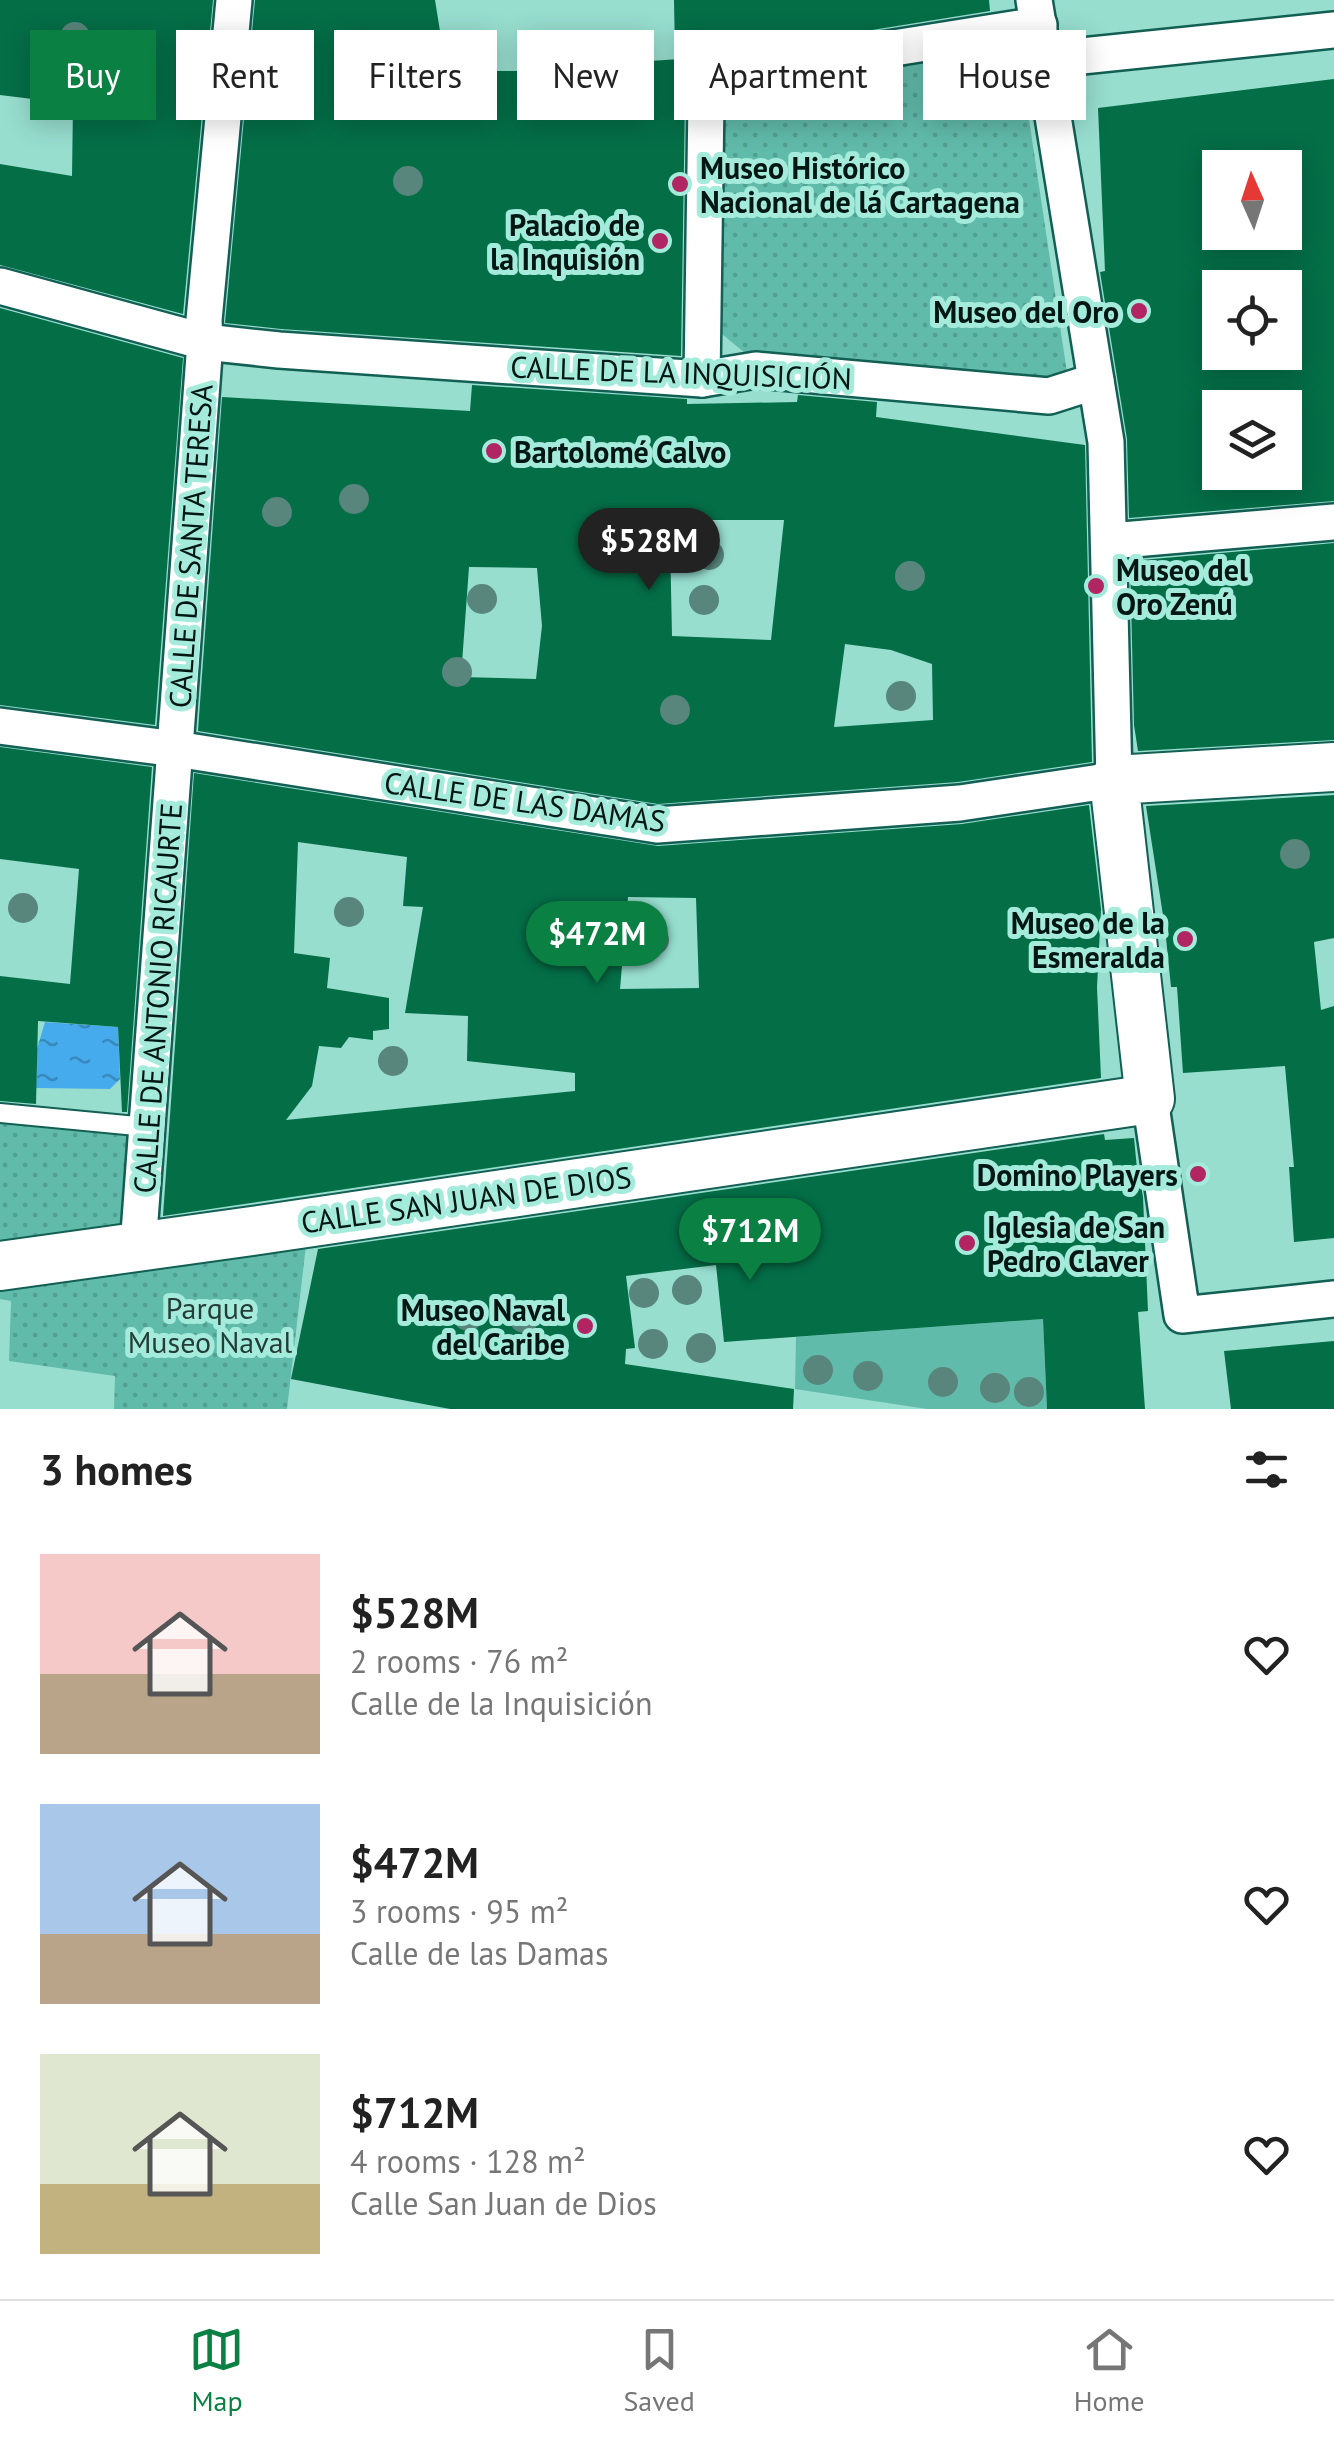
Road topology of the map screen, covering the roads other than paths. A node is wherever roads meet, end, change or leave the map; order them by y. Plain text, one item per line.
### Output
1 (234, 0) edge
2 (1039, 28) edge
3 (1334, 30) edge
4 (0, 286) edge
5 (204, 342) junction
6 (702, 379) junction
7 (1096, 381) junction
8 (1334, 522) edge
9 (1110, 541) junction
10 (0, 726) edge
11 (176, 748) junction
12 (1334, 767) edge
13 (1114, 780) junction
14 (1150, 1099) junction
15 (0, 1113) edge
16 (147, 1128) junction
17 (138, 1246) junction
18 (0, 1266) edge
19 (1334, 1300) edge

1 - 5 street, CALLE DE SANTA TERESA
2 - 3 street
2 - 6 street
2 - 7 street
4 - 5 street, CALLE DE LA INQUISICIÓN
5 - 6 street, CALLE DE LA INQUISICIÓN
5 - 11 street, CALLE DE SANTA TERESA
6 - 7 street, CALLE DE LA INQUISICIÓN
7 - 9 street
8 - 9 street
9 - 13 street
10 - 11 street, CALLE DE LAS DAMAS
11 - 13 street, CALLE DE LAS DAMAS
11 - 16 street, CALLE DE ANTONIO RICAURTE
12 - 13 street
13 - 14 street
14 - 17 street, CALLE SAN JUAN DE DIOS
14 - 19 street
15 - 16 lane
16 - 17 street, CALLE DE ANTONIO RICAURTE
17 - 18 street, CALLE SAN JUAN DE DIOS

